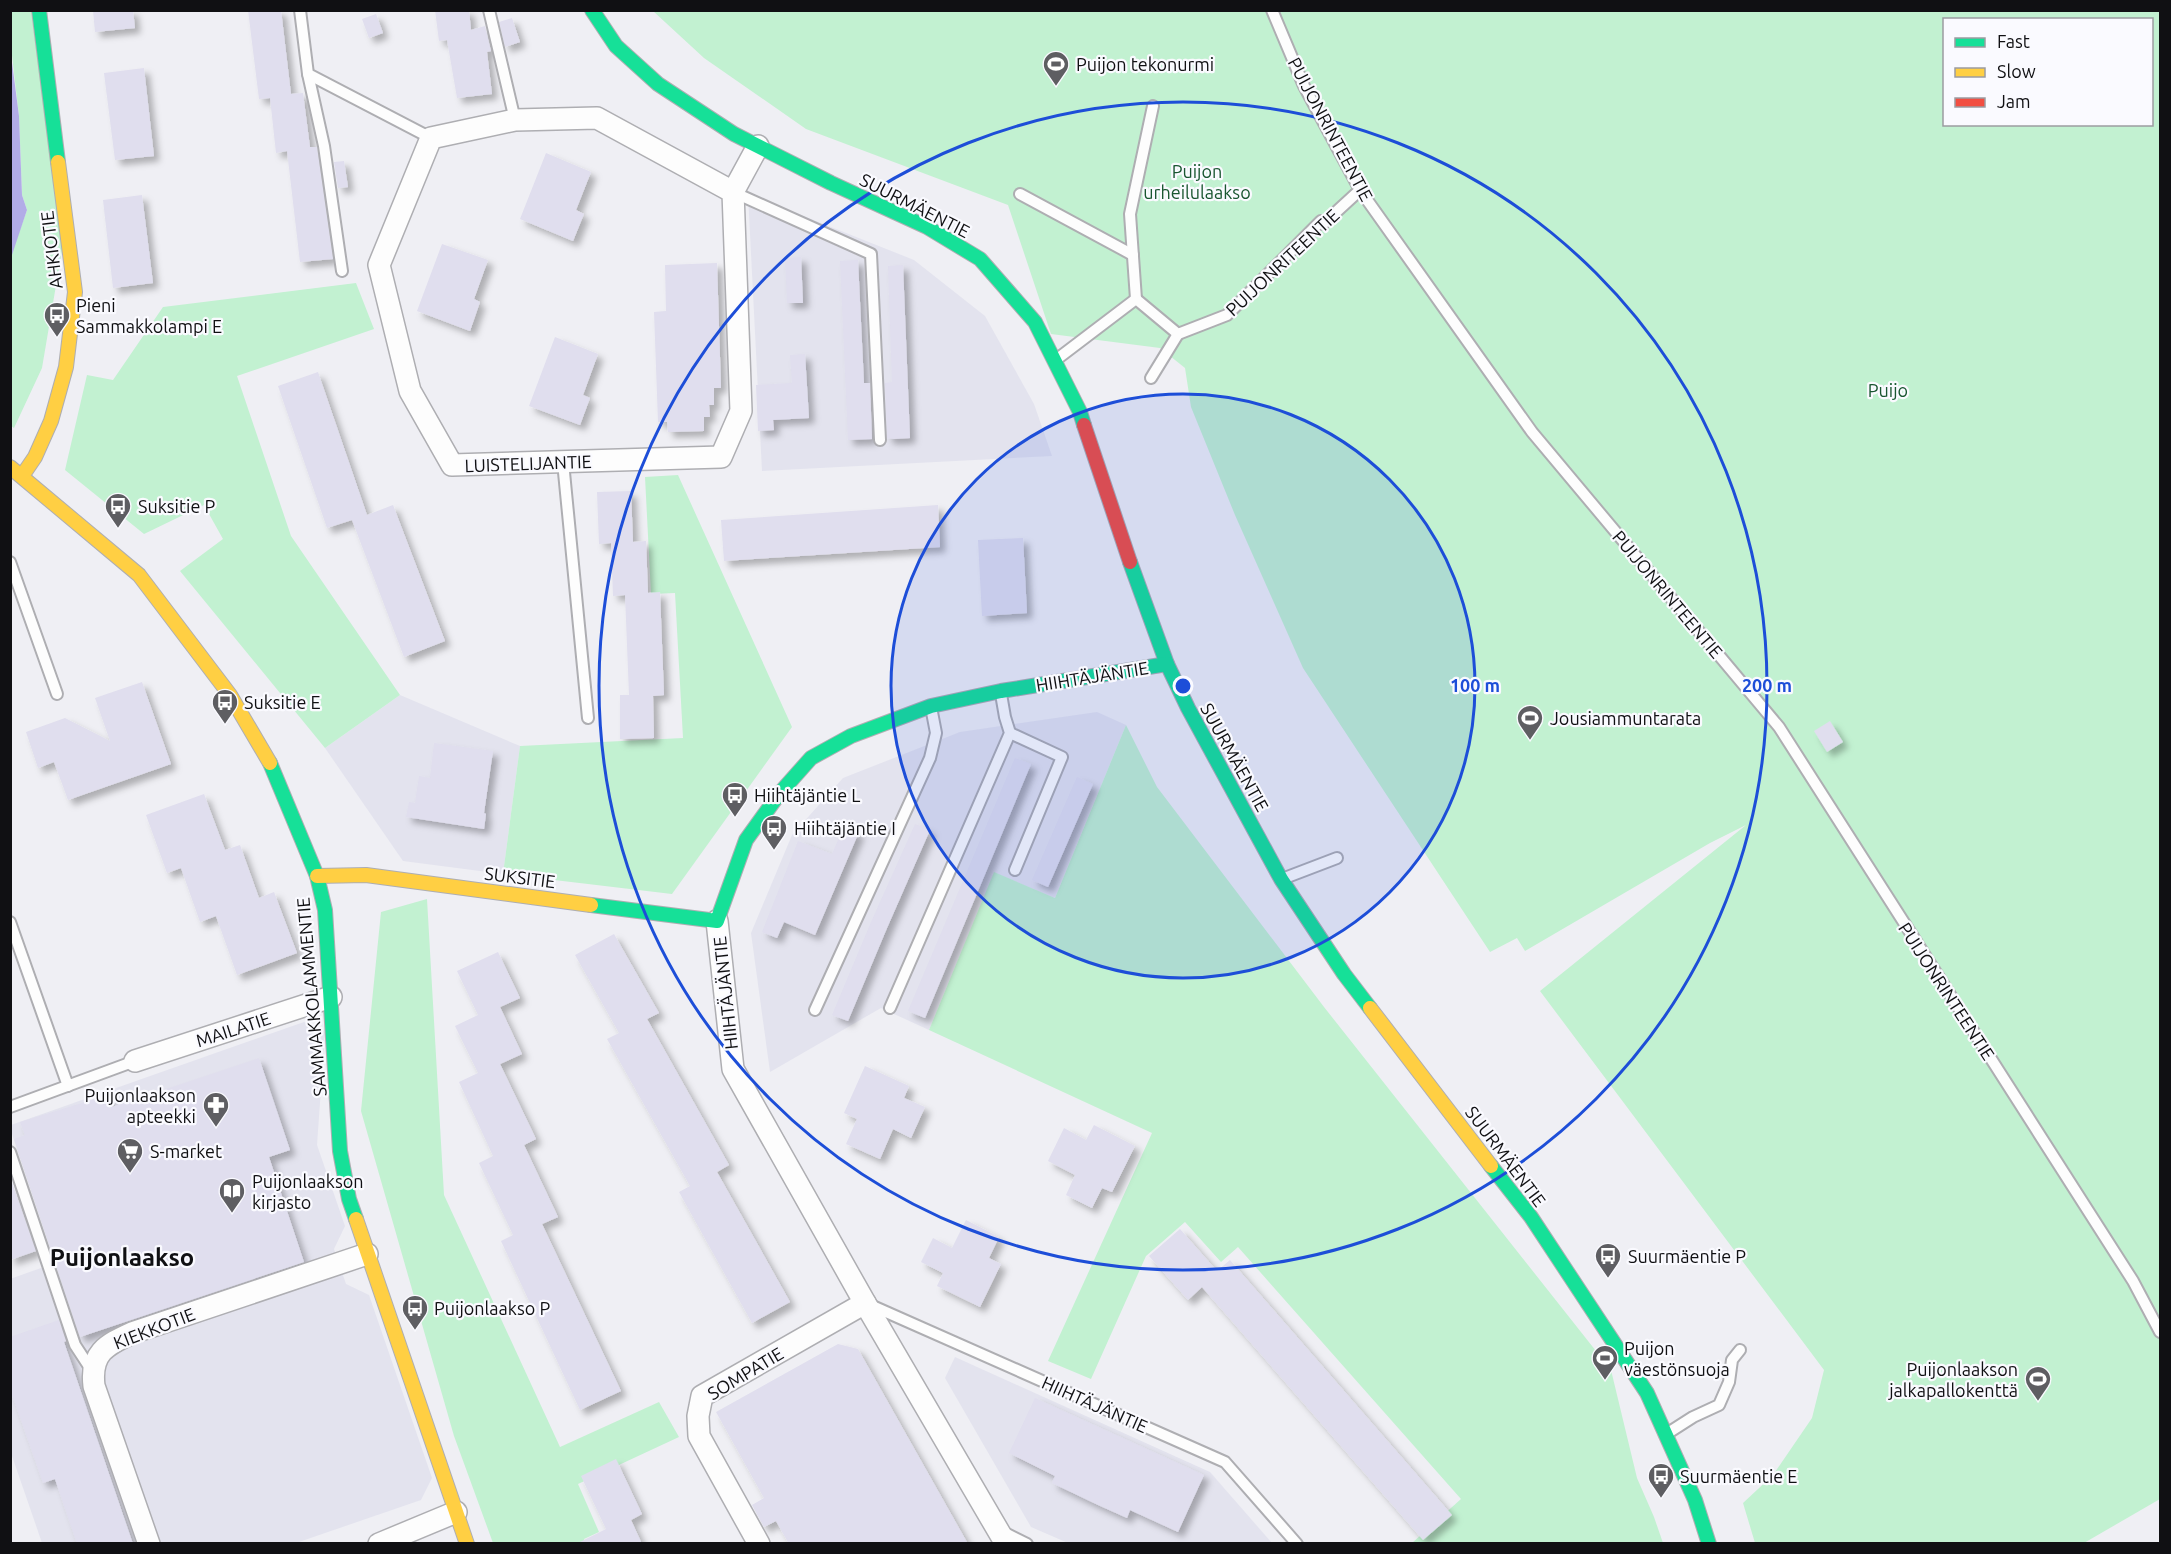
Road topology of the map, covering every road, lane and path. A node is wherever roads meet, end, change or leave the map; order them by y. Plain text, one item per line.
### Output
1 (39, 10) edge
2 (300, 10) edge
3 (489, 10) edge
4 (592, 10) edge
5 (1272, 10) edge
6 (308, 74) junction
7 (1153, 106) dead end
8 (515, 120) junction
9 (431, 138) junction
10 (758, 147) junction
11 (1360, 189) junction
12 (733, 192) junction
13 (1020, 194) dead end
14 (1133, 255) junction
15 (342, 271) dead end
16 (1136, 299) junction
17 (1178, 334) junction
18 (1054, 361) junction
19 (1151, 378) dead end
20 (880, 440) dead end
21 (563, 462) junction
22 (14, 474) edge
23 (10, 562) edge
24 (1167, 664) junction
25 (1001, 691) junction
26 (57, 694) dead end
27 (932, 706) junction
28 (588, 718) dead end
29 (1010, 733) junction
30 (1337, 858) dead end
31 (1015, 870) dead end
32 (317, 876) junction
33 (1281, 879) junction
34 (717, 921) junction
35 (10, 922) edge
36 (331, 997) junction
37 (890, 1008) dead end
38 (814, 1010) dead end
39 (135, 1061) joint
40 (68, 1086) junction
41 (10, 1107) edge
42 (10, 1152) edge
43 (367, 1254) junction
44 (865, 1303) junction
45 (2160, 1332) edge
46 (1740, 1350) dead end
47 (92, 1371) junction
48 (1665, 1435) junction
49 (456, 1512) junction
50 (1003, 1537) edge
51 (149, 1544) edge
52 (379, 1544) edge
53 (467, 1544) edge
54 (759, 1544) edge
55 (1027, 1544) edge
56 (1297, 1544) edge
57 (1709, 1544) edge

1 - 22 street, AHKIOTIE
2 - 6 lane
3 - 8 lane
4 - 10 street, SUURMÄENTIE
5 - 11 lane, PUIJONRINTEENTIE
6 - 9 lane
6 - 15 lane
7 - 14 lane
8 - 9 street
8 - 12 street
9 - 21 street, LUISTELIJANTIE
10 - 12 street
10 - 18 street, SUURMÄENTIE
11 - 17 lane, PUIJONRITEENTIE
11 - 45 lane, PUIJONRINTEENTIE
12 - 20 lane
12 - 21 street, LUISTELIJANTIE
13 - 14 lane
14 - 16 lane
16 - 17 lane
16 - 18 lane
17 - 19 lane
18 - 24 street, SUURMÄENTIE
21 - 28 lane
22 - 32 street, SAMMAKKOLAMMENTIE
23 - 26 lane
24 - 25 street, HIIHTÄJÄNTIE
24 - 33 street, SUURMÄENTIE
25 - 27 street, HIIHTÄJÄNTIE
25 - 29 lane
27 - 34 street, HIIHTÄJÄNTIE
27 - 38 lane
29 - 31 lane
29 - 37 lane
30 - 33 lane
32 - 34 street, SUKSITIE
32 - 36 street, SAMMAKKOLAMMENTIE
33 - 48 street, SUURMÄENTIE
34 - 44 street, HIIHTÄJÄNTIE
35 - 40 lane
36 - 39 street, MAILATIE
36 - 43 street, SAMMAKKOLAMMENTIE
39 - 40 lane
40 - 41 lane
42 - 47 lane
43 - 47 street, KIEKKOTIE
43 - 49 street, SAMMAKKOLAMMENTIE
44 - 50 street, HIIHTÄJÄNTIE
44 - 54 street, SOMPATIE
44 - 56 lane, HIIHTÄJÄNTIE
46 - 48 lane
47 - 51 street
48 - 57 street, SUURMÄENTIE
49 - 52 street
49 - 53 street, SAMMAKKOLAMMENTIE
50 - 55 lane, HIIHTÄJÄNTIE

